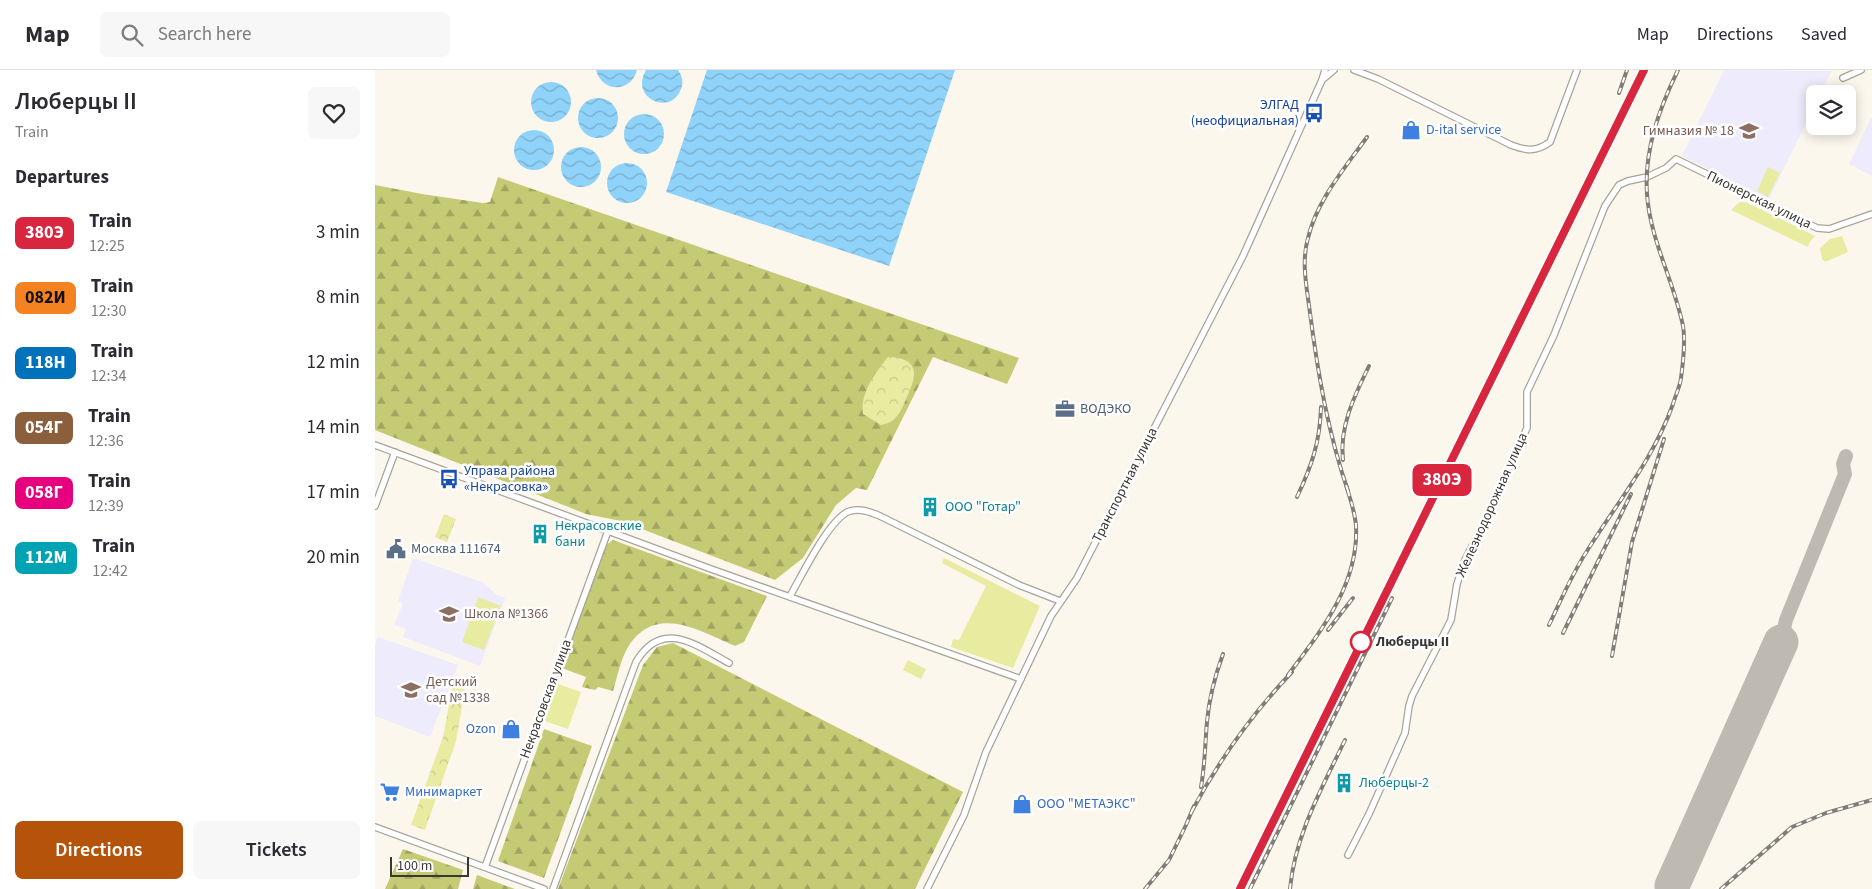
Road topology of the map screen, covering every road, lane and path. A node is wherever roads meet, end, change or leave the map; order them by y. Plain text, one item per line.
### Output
1 (1325, 70) edge
2 (1334, 70) edge
3 (1354, 70) edge
4 (1577, 70) edge
5 (1861, 70) edge
6 (1843, 78) dead end
7 (1322, 80) junction
8 (1676, 158) joint
9 (1872, 214) edge
10 (375, 445) edge
11 (395, 452) junction
12 (375, 506) edge
13 (608, 531) junction
14 (790, 596) junction
15 (1061, 601) junction
16 (729, 663) dead end
17 (1021, 679) junction
18 (375, 827) edge
19 (1348, 855) dead end
20 (485, 867) junction
21 (544, 889) edge
22 (553, 889) edge
23 (927, 889) edge

1 - 7 street, Транспортная улица
2 - 7 street
3 - 4 street
5 - 6 street
7 - 15 street, Транспортная улица
8 - 9 street, Пионерская улица
8 - 19 street, Железнодорожная улица
10 - 11 street
11 - 12 street
11 - 13 street
13 - 14 street
13 - 20 street, Некрасовская улица
14 - 15 street
14 - 17 street
15 - 17 street, Транспортная улица
16 - 22 street
17 - 23 street, Транспортная улица
18 - 20 street
20 - 21 street

